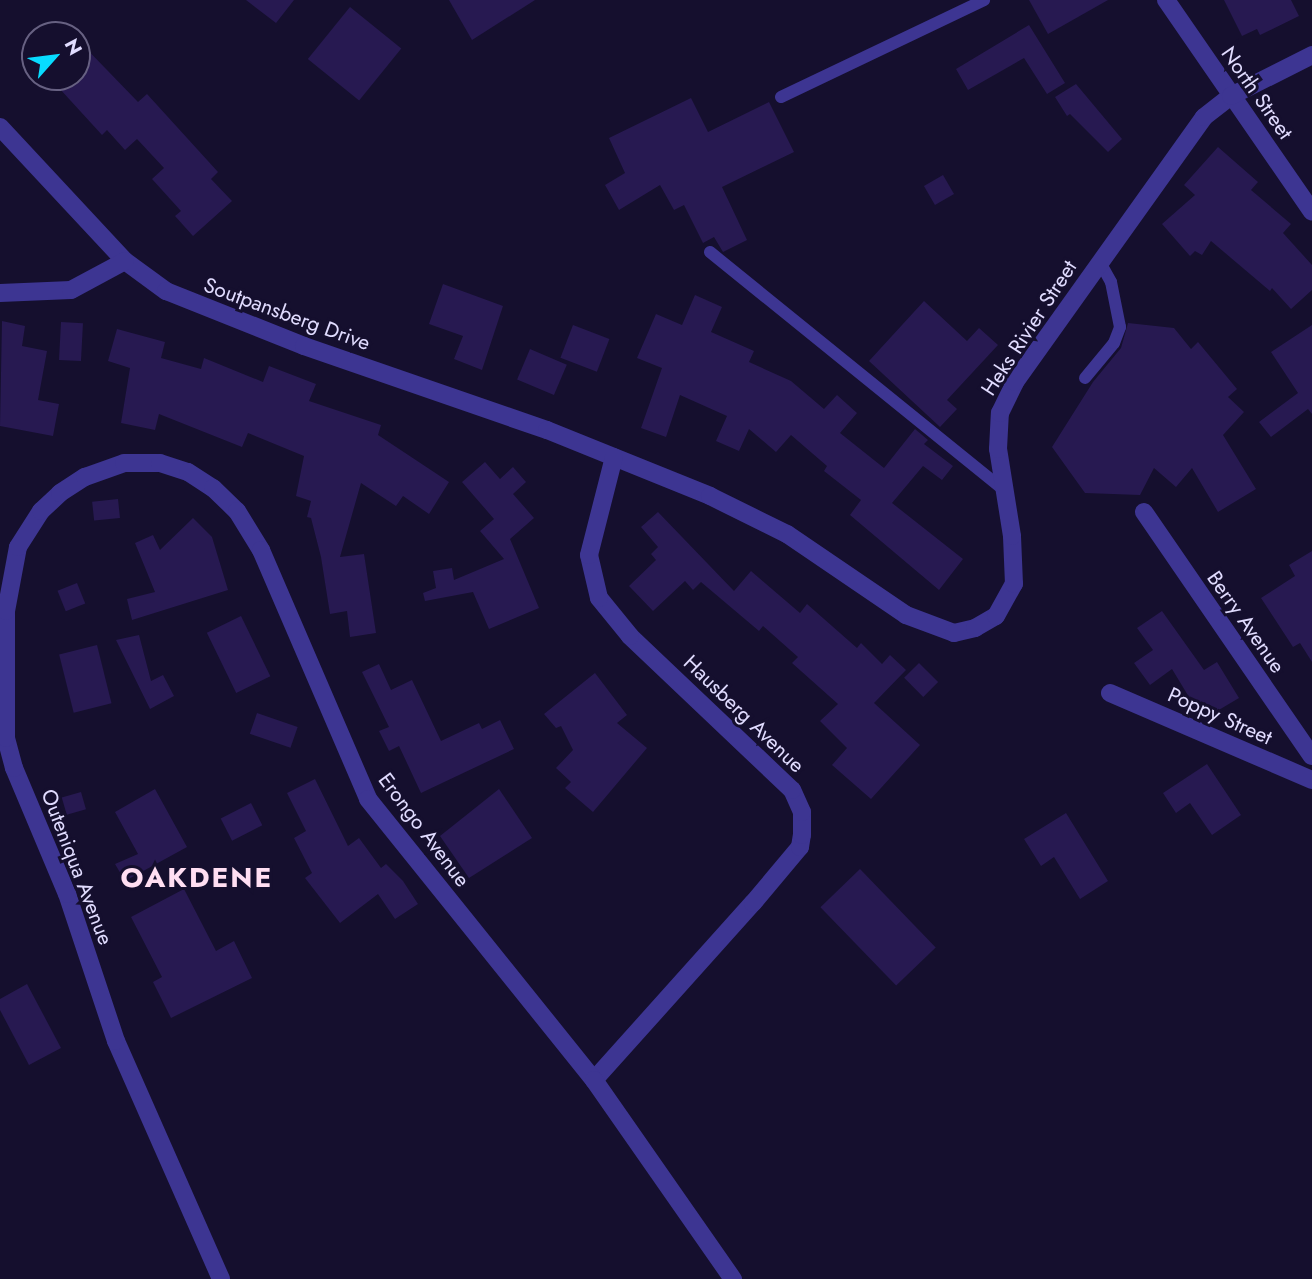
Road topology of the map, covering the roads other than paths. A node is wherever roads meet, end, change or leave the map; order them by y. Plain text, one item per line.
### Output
1 (984, 0) edge
2 (1166, 0) edge
3 (1312, 55) edge
4 (1231, 96) junction
5 (781, 97) dead end
6 (0, 127) edge
7 (1312, 212) edge
8 (710, 252) dead end
9 (125, 261) junction
10 (1100, 262) junction
11 (0, 293) edge
12 (1085, 378) dead end
13 (614, 457) junction
14 (85, 477) joint
15 (1004, 490) junction
16 (1144, 512) dead end
17 (1110, 693) dead end
18 (1312, 756) edge
19 (1312, 780) edge
20 (594, 1080) junction
21 (221, 1279) edge
22 (733, 1279) edge

1 - 5 lane
2 - 4 street, North Street
3 - 4 street, Heks Rivier Street
4 - 7 street, North Street
4 - 10 street, Heks Rivier Street
6 - 9 street, Soutpansberg Drive
8 - 15 lane
9 - 11 street
9 - 13 street, Soutpansberg Drive
10 - 12 lane
10 - 15 street, Heks Rivier Street
13 - 15 street, Heks Rivier Street
13 - 20 street, Hausberg Avenue
14 - 20 street, Erongo Avenue
14 - 21 street, Outeniqua Avenue
16 - 18 street, Berry Avenue
17 - 19 street, Poppy Street
20 - 22 street, Erongo Avenue

